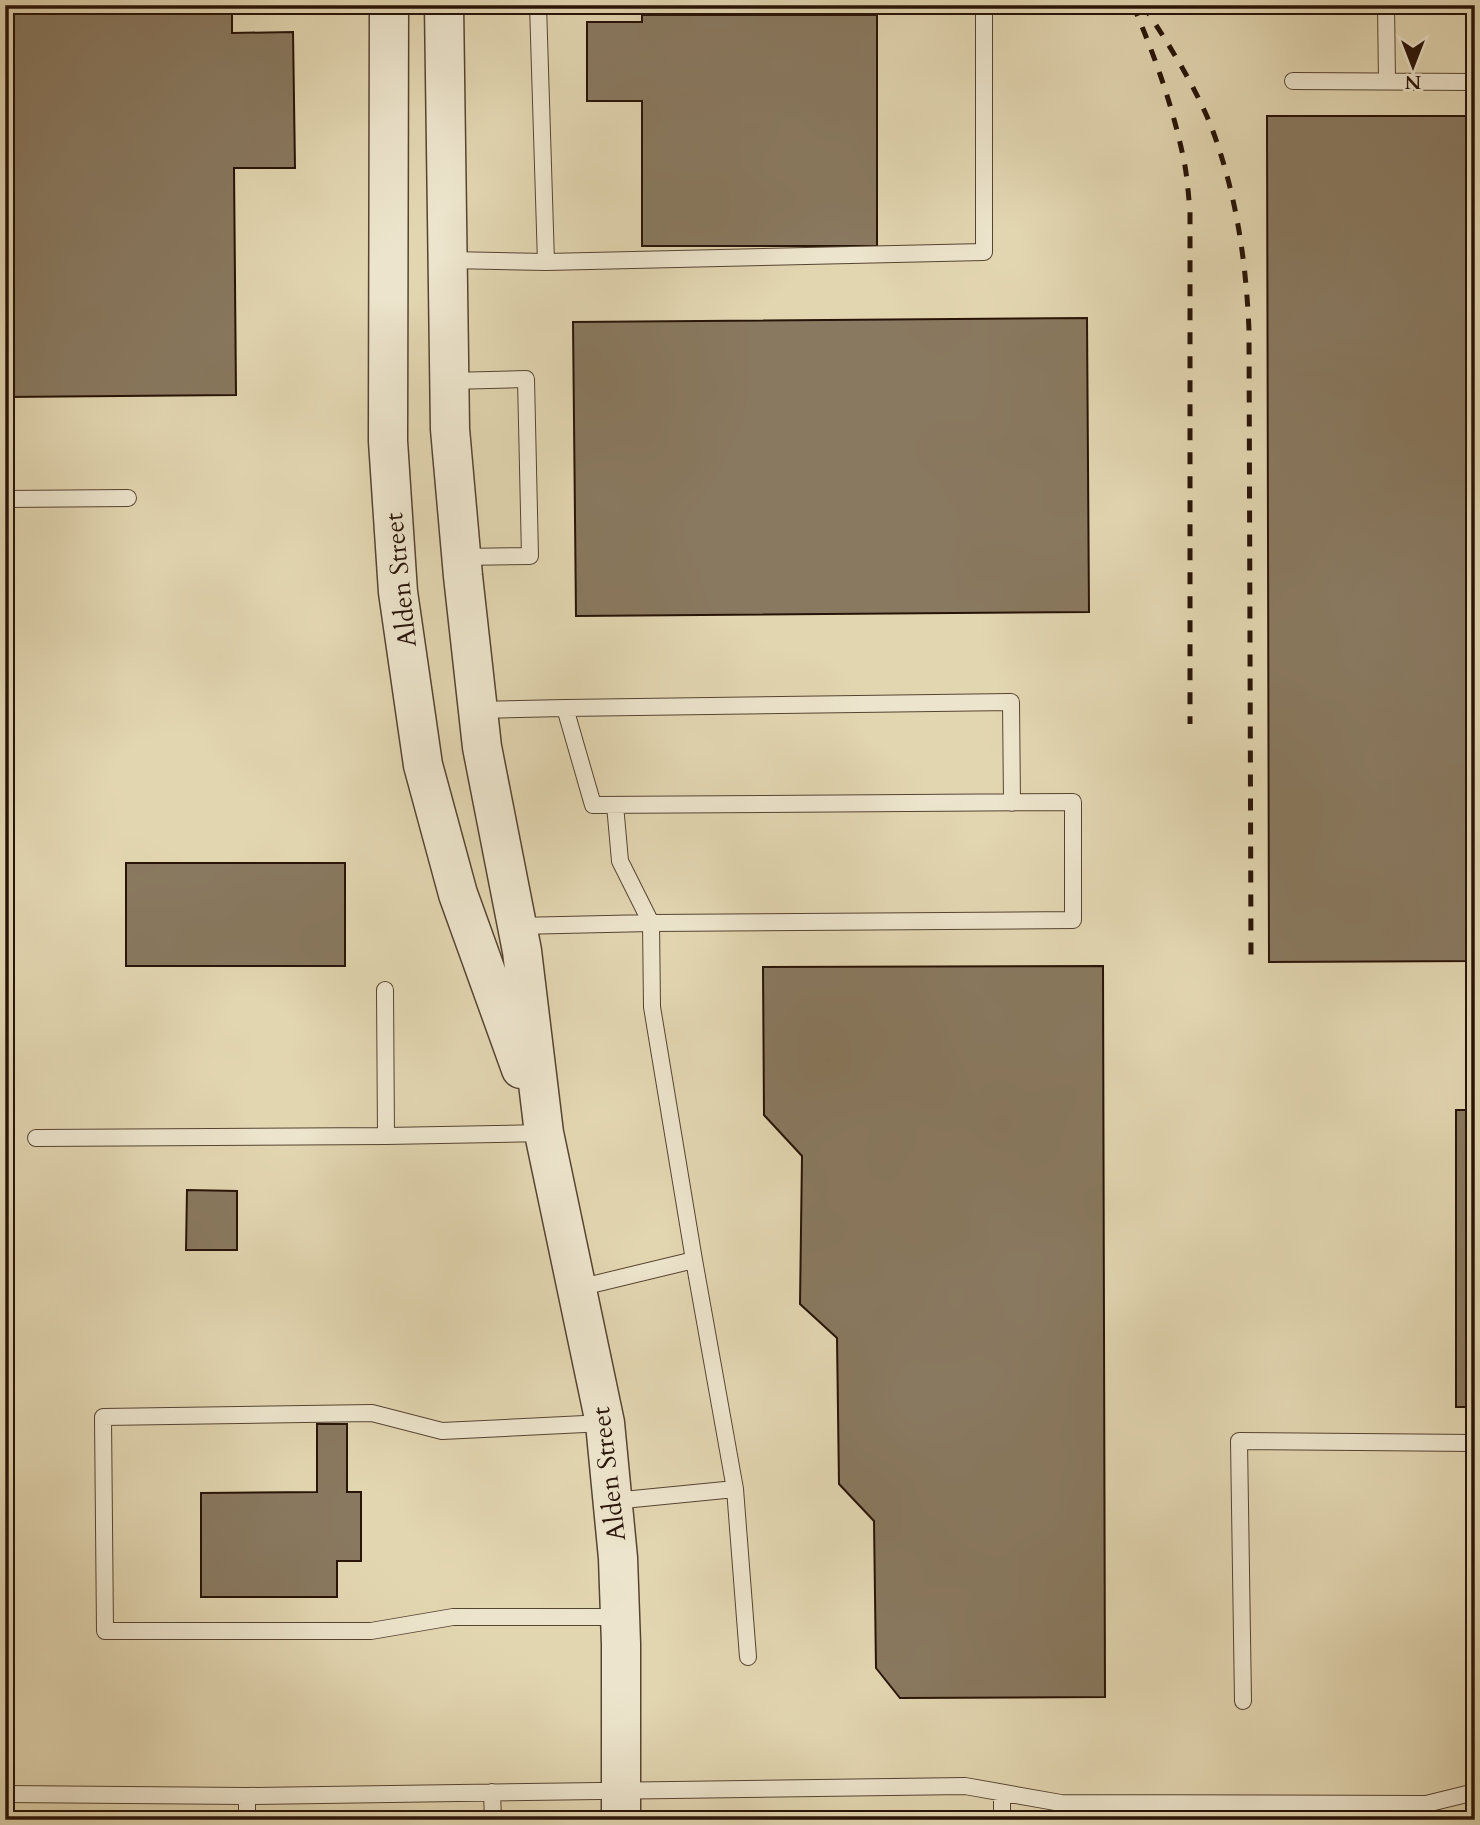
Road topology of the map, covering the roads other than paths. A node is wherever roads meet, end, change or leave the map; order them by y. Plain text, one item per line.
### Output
1 (389, 5) edge
2 (444, 5) edge
3 (538, 5) edge
4 (984, 5) edge
5 (1386, 5) edge
6 (1293, 81) dead end
7 (1387, 81) junction
8 (1475, 82) edge
9 (390, 259) junction
10 (449, 260) junction
11 (546, 262) junction
12 (449, 380) junction
13 (128, 498) dead end
14 (5, 499) edge
15 (461, 557) junction
16 (565, 708) junction
17 (479, 710) junction
18 (1012, 803) junction
19 (615, 805) junction
20 (651, 923) junction
21 (516, 926) junction
22 (385, 989) dead end
23 (544, 1133) junction
24 (386, 1136) junction
25 (36, 1138) dead end
26 (694, 1260) junction
27 (578, 1288) junction
28 (605, 1423) junction
29 (1475, 1443) edge
30 (735, 1489) junction
31 (612, 1501) junction
32 (620, 1617) junction
33 (748, 1657) dead end
34 (1243, 1701) dead end
35 (492, 1792) junction
36 (1475, 1792) edge
37 (1002, 1793) junction
38 (5, 1794) edge
39 (247, 1796) junction
40 (621, 1805) edge
41 (247, 1820) edge
42 (493, 1820) edge
43 (1002, 1820) edge

1 - 9 street, Alden Street
2 - 10 street, Alden Street
3 - 11 lane
4 - 11 lane
5 - 7 lane
6 - 7 lane
7 - 8 lane
9 - 10 street
9 - 23 street, Alden Street
10 - 11 lane
10 - 12 street, Alden Street
12 - 15 street, Alden Street
12 - 15 lane
13 - 14 lane
15 - 17 street, Alden Street
16 - 17 lane
16 - 18 lane
16 - 19 lane
17 - 21 street, Alden Street
18 - 19 lane
18 - 20 lane
19 - 20 lane
20 - 21 lane
20 - 26 lane
21 - 23 street, Alden Street
22 - 24 lane
23 - 24 lane
23 - 27 street, Alden Street
24 - 25 lane
26 - 27 lane
26 - 30 lane
27 - 28 street, Alden Street
28 - 31 street, Alden Street
28 - 32 lane
29 - 34 lane
30 - 31 lane
30 - 33 lane
31 - 32 street, Alden Street
32 - 40 street, Alden Street
35 - 39 lane
35 - 40 lane
35 - 42 lane
36 - 37 lane
37 - 40 lane
37 - 43 lane
38 - 39 lane
39 - 41 lane

